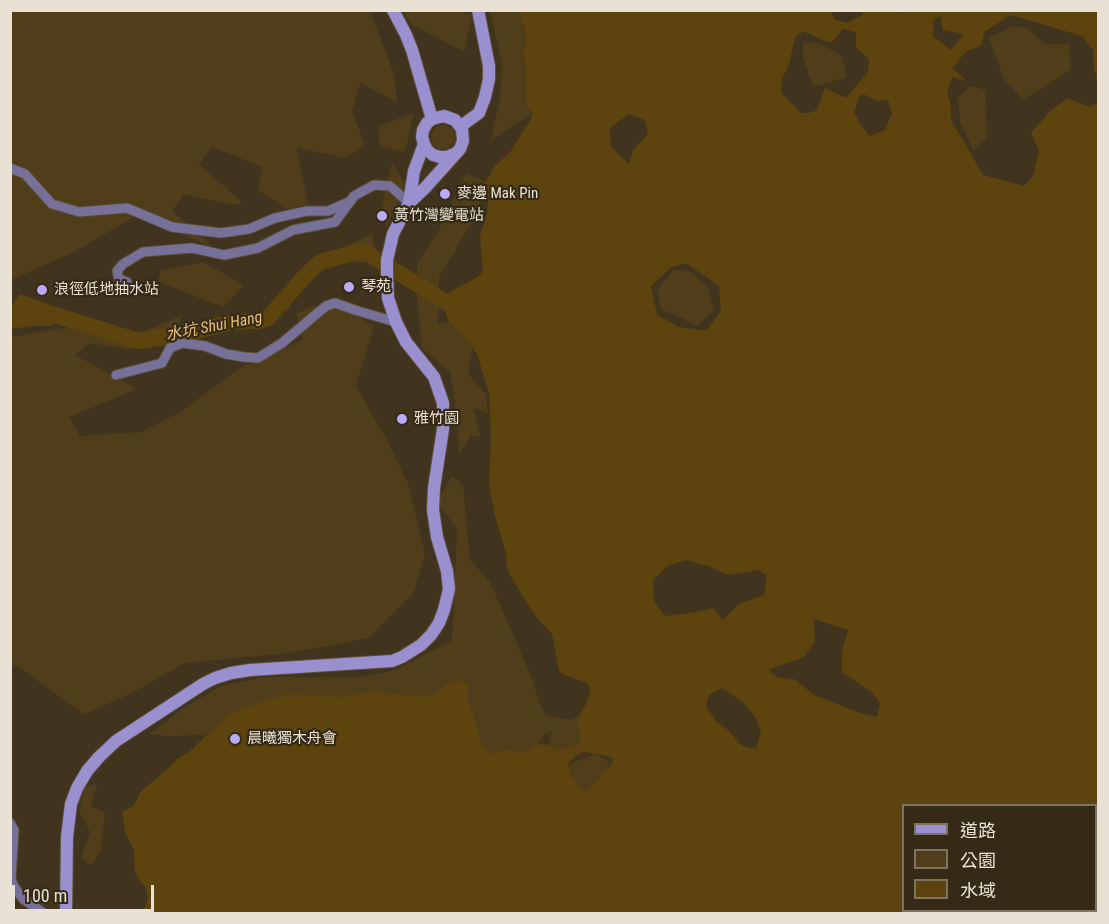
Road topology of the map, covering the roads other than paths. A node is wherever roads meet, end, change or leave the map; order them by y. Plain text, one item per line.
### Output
1 (393, 10) edge
2 (478, 10) edge
3 (432, 118) junction
4 (460, 126) junction
5 (424, 144) junction
6 (454, 154) junction
7 (10, 168) edge
8 (351, 201) junction
9 (409, 203) junction
10 (127, 282) dead end
11 (396, 322) junction
12 (116, 375) dead end
13 (10, 823) edge
14 (45, 914) edge
15 (66, 914) edge

1 - 3 main road
2 - 4 main road
3 - 4 main road
3 - 5 main road
4 - 6 main road
5 - 6 main road
5 - 9 main road
6 - 9 main road
7 - 8 street
8 - 9 street
8 - 10 street
9 - 11 main road
11 - 12 street
11 - 15 main road
13 - 14 street

